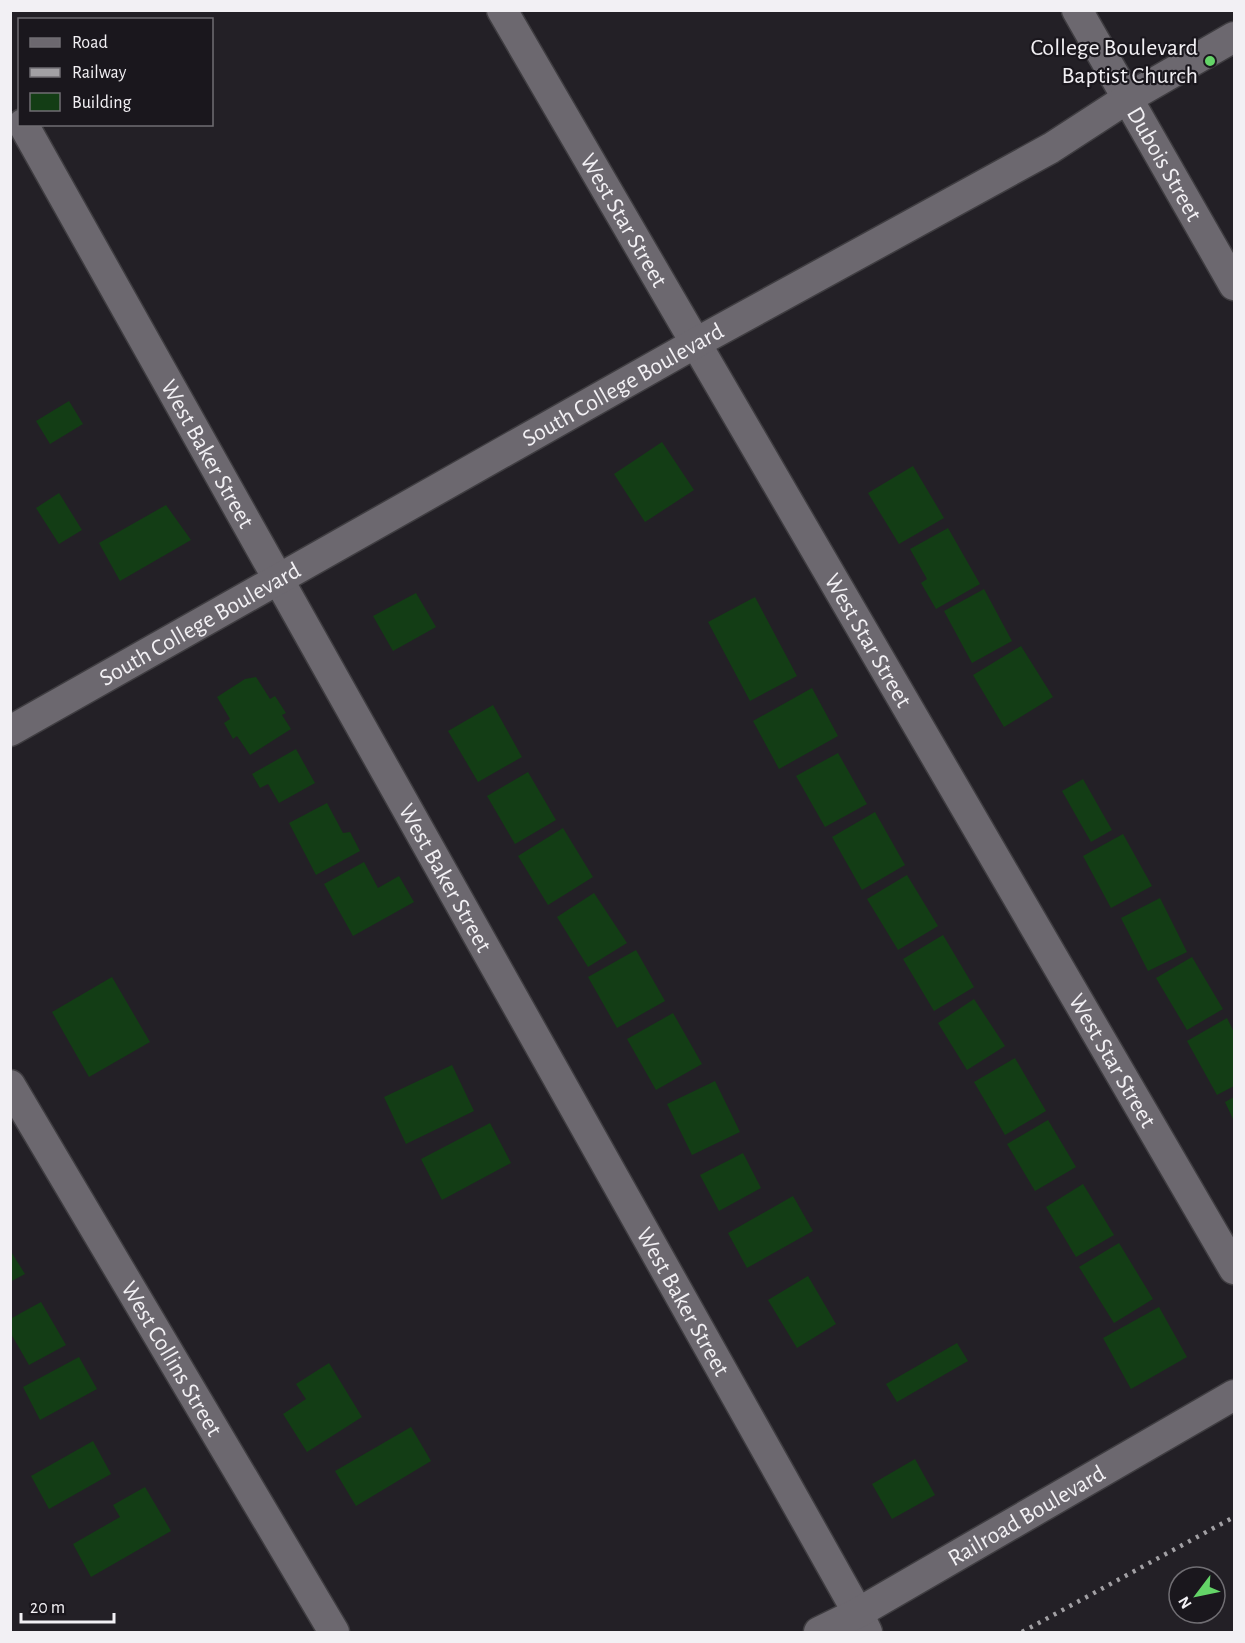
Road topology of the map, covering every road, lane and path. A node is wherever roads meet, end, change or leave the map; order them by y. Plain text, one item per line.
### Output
1 (502, 10) edge
2 (1077, 10) edge
3 (1234, 37) edge
4 (1128, 98) junction
5 (10, 103) edge
6 (18, 116) edge
7 (24, 126) edge
8 (1234, 285) edge
9 (694, 344) junction
10 (278, 580) junction
11 (10, 731) edge
12 (10, 1085) edge
13 (1234, 1269) edge
14 (1234, 1395) edge
15 (863, 1623) edge
16 (334, 1632) edge
17 (819, 1632) edge

1 - 9 street, West Star Street
2 - 4 street, Dubois Street
3 - 4 street, South College Boulevard
4 - 8 street, Dubois Street
4 - 9 street, South College Boulevard
5 - 6 street
7 - 10 street, West Baker Street
9 - 10 street, South College Boulevard
9 - 13 street, West Star Street
10 - 11 street, South College Boulevard
10 - 15 street, West Baker Street
12 - 16 street, West Collins Street
14 - 15 street, Railroad Boulevard
15 - 17 street, Railroad Boulevard

